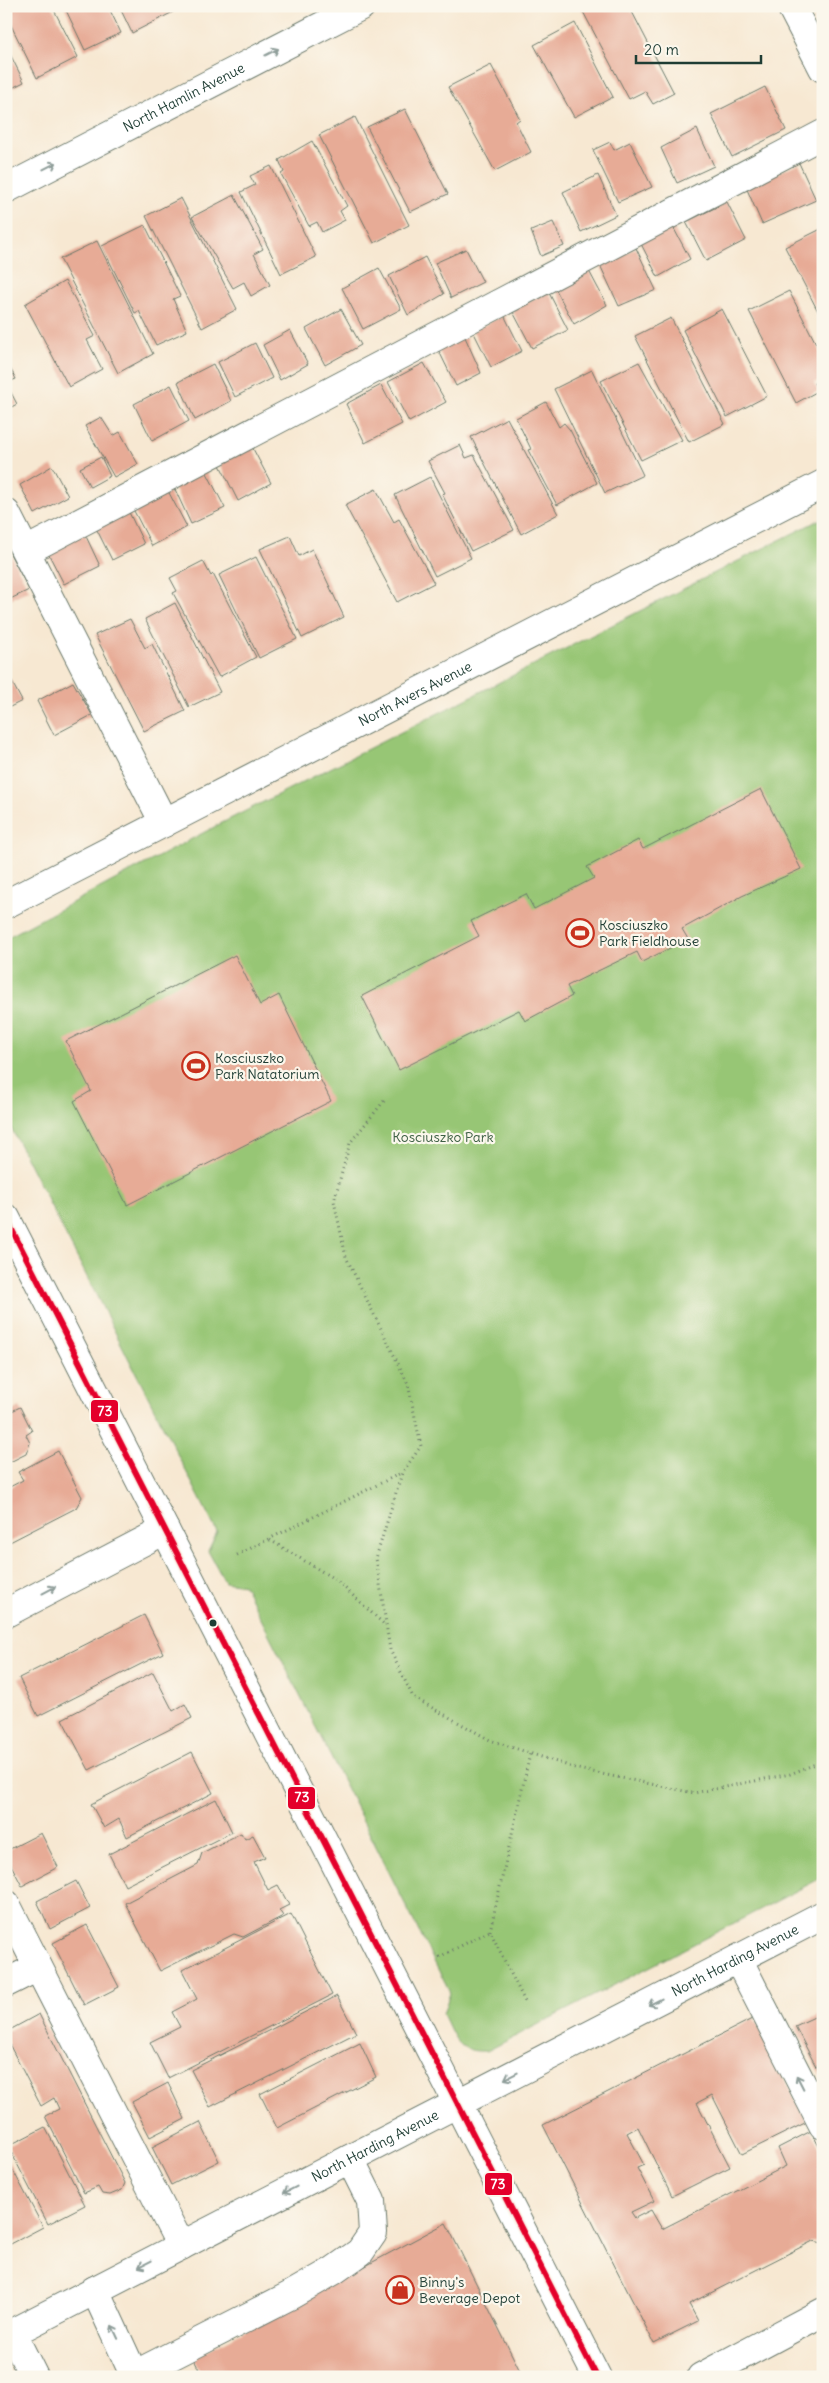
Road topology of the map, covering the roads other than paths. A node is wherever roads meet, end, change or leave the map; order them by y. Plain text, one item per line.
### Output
1 (361, 6) edge
2 (791, 6) edge
3 (823, 68) edge
4 (823, 134) edge
5 (6, 188) edge
6 (823, 484) edge
7 (6, 513) edge
8 (26, 552) junction
9 (164, 822) junction
10 (6, 904) edge
11 (6, 1218) edge
12 (165, 1530) junction
13 (6, 1613) edge
14 (6, 1904) edge
15 (823, 1915) edge
16 (738, 1959) junction
17 (38, 1967) junction
18 (6, 1983) edge
19 (458, 2103) junction
20 (823, 2125) edge
21 (350, 2159) junction
22 (180, 2246) junction
23 (95, 2290) junction
24 (823, 2312) edge
25 (9, 2334) edge
26 (135, 2376) edge
27 (34, 2377) edge
28 (597, 2377) edge
29 (701, 2377) edge

5 -> 1 street, North Hamlin Avenue
2 - 3 street
4 - 8 street
6 - 9 street, North Avers Avenue
7 - 8 street
8 - 9 street
9 - 10 street, North Avers Avenue
11 - 12 street
13 -> 12 street
12 - 19 street
14 - 17 street
15 - 16 street, North Harding Avenue
16 -> 19 street, North Harding Avenue
20 -> 16 street
17 - 18 street
17 - 22 street
19 - 21 street, North Harding Avenue
19 - 28 street
21 -> 22 street, North Harding Avenue
21 - 26 street
22 -> 23 street, North Harding Avenue
23 - 25 street, North Harding Avenue
26 -> 23 street
24 - 29 street
25 - 27 street

